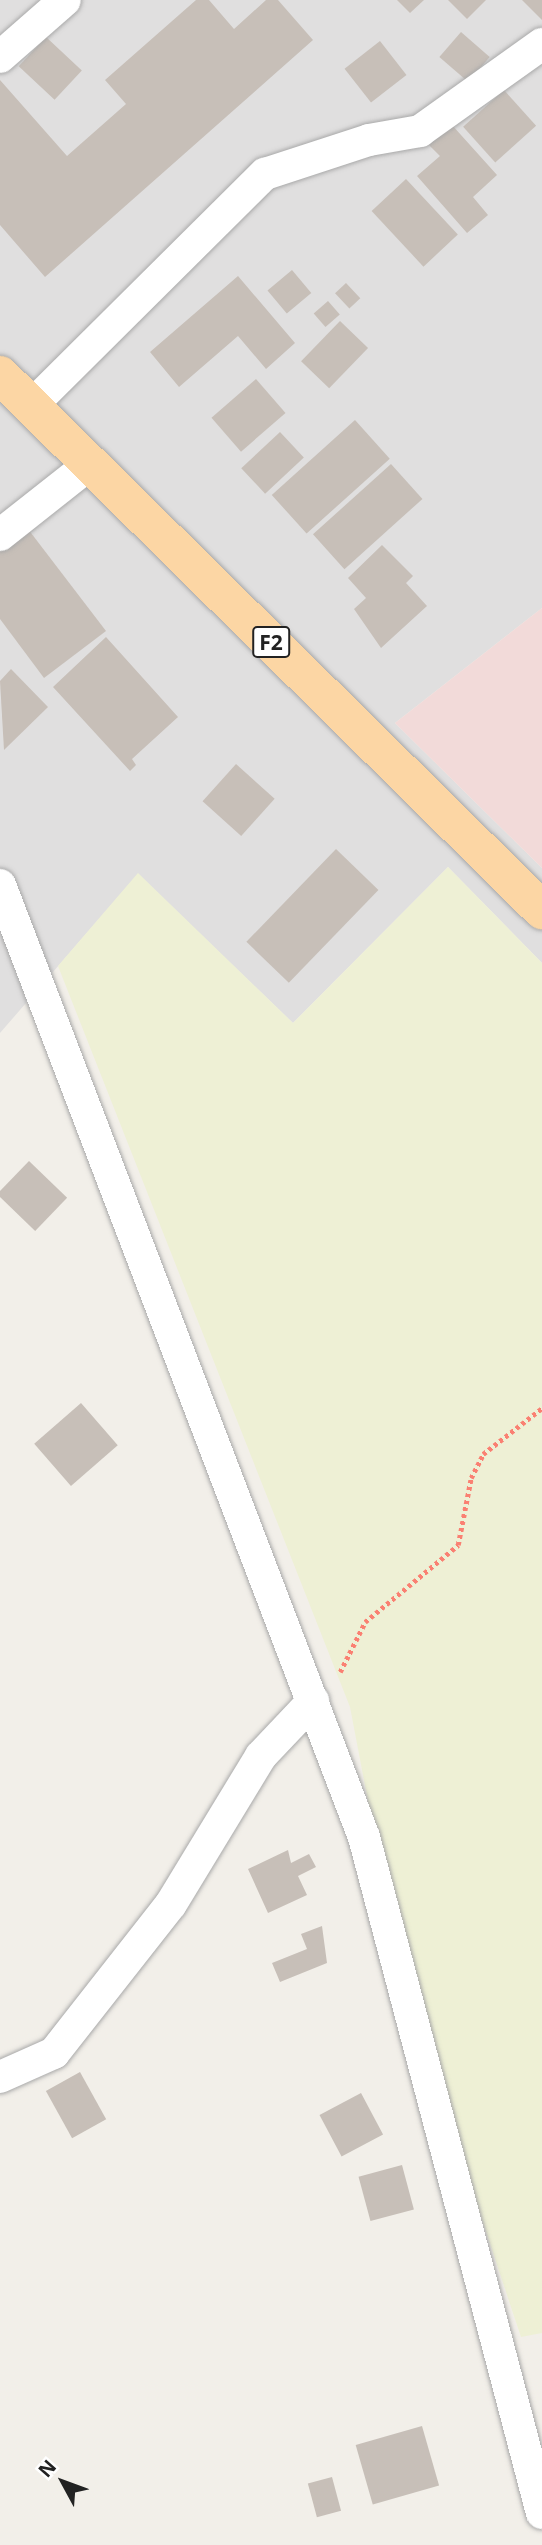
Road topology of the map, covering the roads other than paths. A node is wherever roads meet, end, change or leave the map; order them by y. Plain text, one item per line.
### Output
1 (65, 0) edge
2 (542, 44) edge
3 (0, 57) edge
4 (0, 375) edge
5 (31, 407) junction
6 (90, 464) junction
7 (0, 535) edge
8 (0, 885) edge
9 (542, 910) edge
10 (313, 1701) junction
11 (0, 2077) edge
12 (542, 2513) edge

1 - 3 street
2 - 5 street
4 - 5 main road, F2
5 - 6 main road, F2
6 - 7 street
6 - 9 main road, F2
8 - 10 street
10 - 11 street
10 - 12 street

